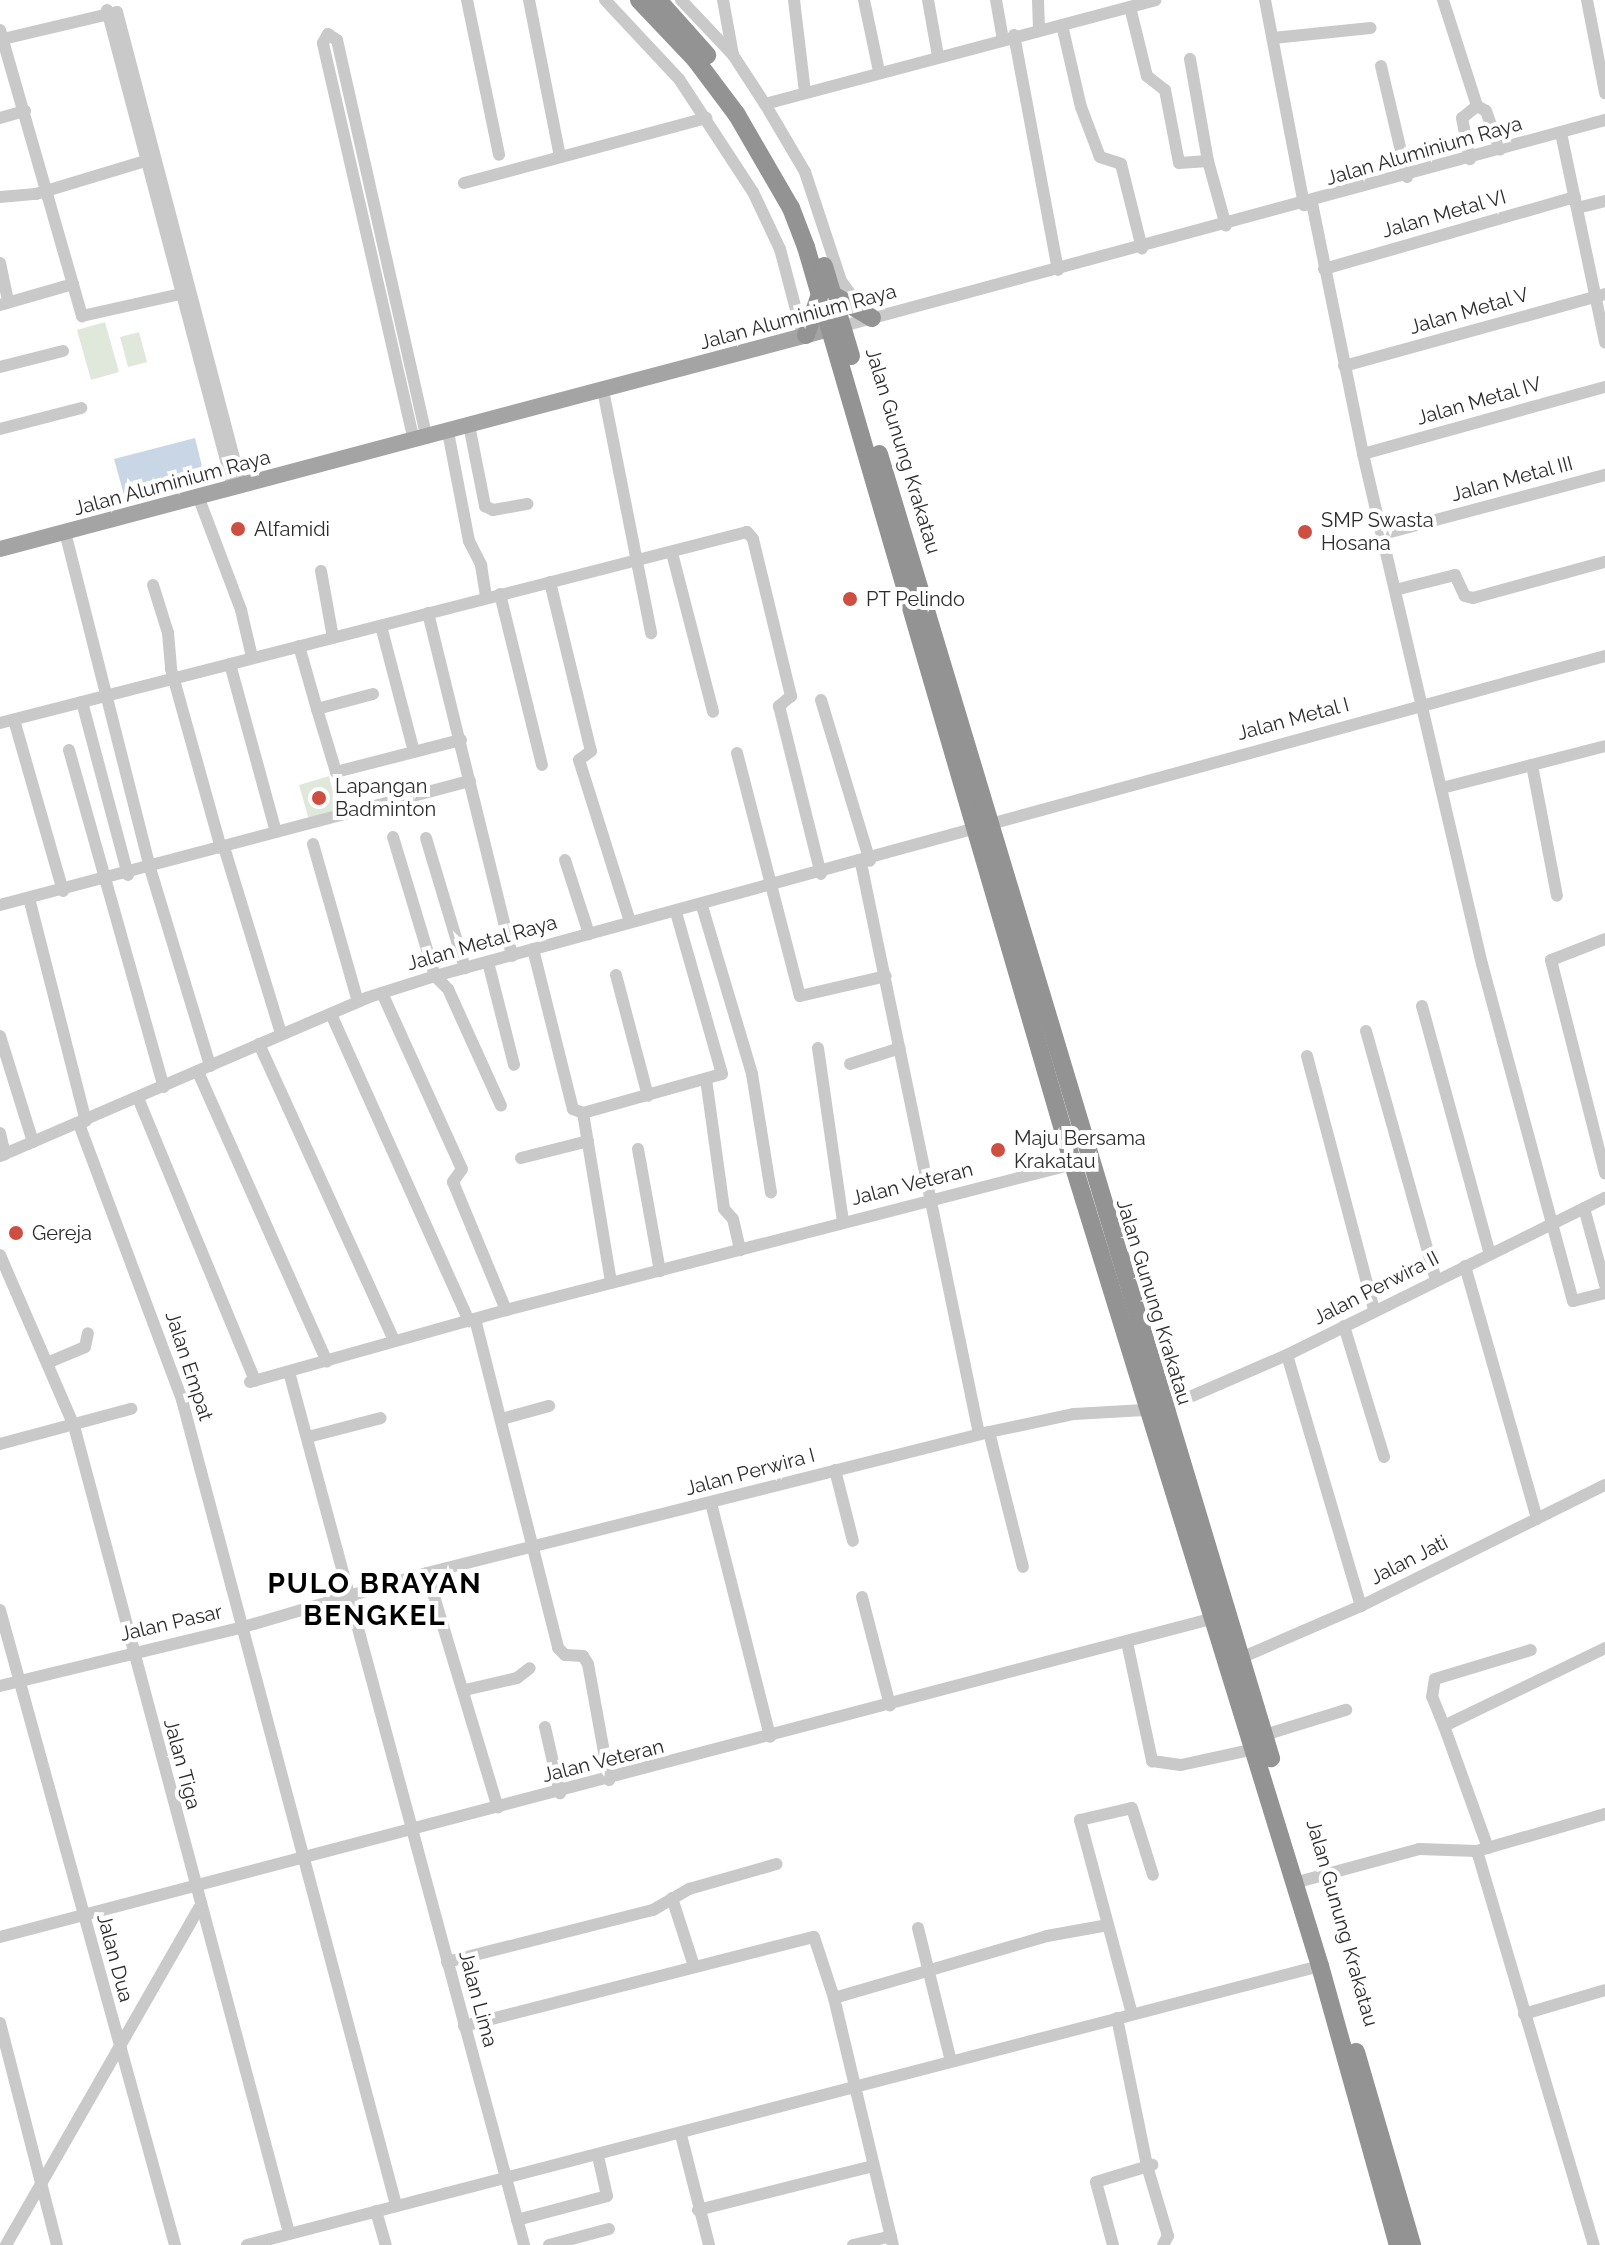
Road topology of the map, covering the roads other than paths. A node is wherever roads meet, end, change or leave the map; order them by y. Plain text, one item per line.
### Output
1 (467, 0) edge
2 (529, 0) edge
3 (605, 0) edge
4 (639, 0) edge
5 (658, 0) edge
6 (681, 0) edge
7 (723, 0) edge
8 (794, 0) edge
9 (864, 0) edge
10 (928, 0) edge
11 (996, 0) edge
12 (1038, 0) edge
13 (1155, 0) edge
14 (1265, 0) edge
15 (1443, 0) edge
16 (1587, 0) edge
17 (1130, 7) junction
18 (1062, 25) junction
19 (1599, 26) edge
20 (1370, 28) dead end
21 (1039, 30) junction
22 (1008, 36) junction
23 (1273, 38) junction
24 (2, 42) edge
25 (733, 55) junction
26 (938, 56) junction
27 (1190, 59) dead end
28 (1381, 66) dead end
29 (879, 71) junction
30 (805, 92) junction
31 (1605, 93) edge
32 (765, 104) junction
33 (1477, 106) junction
34 (25, 111) junction
35 (0, 118) edge
36 (706, 118) junction
37 (1605, 120) edge
38 (1561, 133) junction
39 (1500, 150) junction
40 (499, 155) dead end
41 (560, 156) junction
42 (151, 159) junction
43 (1470, 159) junction
44 (1208, 161) junction
45 (361, 177) junction
46 (1407, 177) junction
47 (464, 183) dead end
48 (46, 191) junction
49 (0, 197) edge
50 (1605, 201) edge
51 (1576, 203) junction
52 (1308, 204) junction
53 (1226, 226) junction
54 (1142, 248) junction
55 (0, 263) edge
56 (1324, 269) junction
57 (1058, 270) junction
58 (73, 284) junction
59 (186, 293) junction
60 (828, 295) junction
61 (1600, 295) edge
62 (4, 303) edge
63 (880, 316) junction
64 (837, 327) junction
65 (804, 336) junction
66 (1605, 342) edge
67 (63, 351) dead end
68 (1344, 366) junction
69 (0, 367) edge
70 (1605, 387) edge
71 (603, 390) junction
72 (81, 408) dead end
73 (469, 425) junction
74 (0, 429) edge
75 (448, 432) junction
76 (421, 439) junction
77 (1363, 454) junction
78 (1605, 475) edge
79 (237, 486) junction
80 (198, 496) junction
81 (527, 504) dead end
82 (65, 532) junction
83 (1383, 534) junction
84 (0, 549) edge
85 (672, 553) junction
86 (636, 562) junction
87 (1605, 562) edge
88 (321, 571) dead end
89 (550, 582) junction
90 (153, 585) dead end
91 (1395, 590) junction
92 (500, 594) junction
93 (486, 597) junction
94 (428, 613) junction
95 (381, 626) junction
96 (651, 633) dead end
97 (333, 638) junction
98 (299, 646) junction
99 (1605, 656) edge
100 (252, 657) junction
101 (230, 664) junction
102 (174, 678) junction
103 (373, 694) dead end
104 (108, 695) junction
105 (821, 700) dead end
106 (82, 702) junction
107 (1422, 704) junction
108 (317, 709) junction
109 (713, 712) dead end
110 (14, 720) junction
111 (0, 723) edge
112 (461, 740) junction
113 (1605, 746) edge
114 (69, 750) dead end
115 (414, 752) junction
116 (737, 753) dead end
117 (542, 765) dead end
118 (1532, 765) junction
119 (470, 781) junction
120 (1442, 788) junction
121 (985, 828) junction
122 (276, 832) junction
123 (393, 837) dead end
124 (426, 838) dead end
125 (313, 844) dead end
126 (222, 847) junction
127 (565, 860) dead end
128 (865, 862) junction
129 (150, 868) junction
130 (821, 874) junction
131 (128, 875) junction
132 (107, 881) junction
133 (771, 887) junction
134 (63, 891) junction
135 (1557, 896) dead end
136 (29, 898) junction
137 (0, 905) edge
138 (702, 906) junction
139 (676, 912) junction
140 (630, 922) junction
141 (589, 934) junction
142 (1605, 939) edge
143 (533, 949) junction
144 (512, 956) junction
145 (488, 962) junction
146 (465, 968) junction
147 (616, 975) dead end
148 (435, 976) junction
149 (886, 976) junction
150 (382, 993) junction
151 (358, 1002) junction
152 (1422, 1006) dead end
153 (331, 1014) junction
154 (1366, 1031) dead end
155 (281, 1034) junction
156 (0, 1038) edge
157 (259, 1044) junction
158 (818, 1048) dead end
159 (900, 1048) junction
160 (1307, 1056) dead end
161 (850, 1064) dead end
162 (514, 1065) dead end
163 (210, 1066) junction
164 (198, 1072) junction
165 (706, 1079) junction
166 (164, 1087) junction
167 (648, 1096) junction
168 (138, 1098) junction
169 (501, 1106) dead end
170 (583, 1113) junction
171 (82, 1122) junction
172 (0, 1133) edge
173 (588, 1141) junction
174 (33, 1142) junction
175 (638, 1149) dead end
176 (3, 1155) edge
177 (521, 1158) dead end
178 (1073, 1164) junction
179 (1605, 1173) edge
180 (771, 1192) dead end
181 (1605, 1198) edge
182 (927, 1202) junction
183 (1584, 1208) junction
184 (843, 1222) junction
185 (1552, 1224) junction
186 (740, 1250) junction
187 (1490, 1254) junction
188 (0, 1255) edge
189 (1465, 1266) junction
190 (660, 1271) junction
191 (1436, 1280) junction
192 (611, 1283) junction
193 (1605, 1285) edge
194 (1605, 1293) edge
195 (506, 1310) junction
196 (1374, 1310) junction
197 (472, 1320) junction
198 (1344, 1326) junction
199 (88, 1333) dead end
200 (394, 1340) junction
201 (1287, 1355) junction
202 (327, 1362) junction
203 (47, 1363) junction
204 (289, 1372) junction
205 (549, 1406) dead end
206 (131, 1409) dead end
207 (1156, 1410) junction
208 (381, 1418) dead end
209 (502, 1419) junction
210 (74, 1426) junction
211 (984, 1433) junction
212 (308, 1437) junction
213 (0, 1444) edge
214 (1384, 1457) dead end
215 (835, 1470) junction
216 (1605, 1485) edge
217 (711, 1503) junction
218 (1537, 1519) junction
219 (853, 1541) dead end
220 (536, 1546) junction
221 (1023, 1567) dead end
222 (427, 1573) junction
223 (350, 1595) junction
224 (862, 1597) dead end
225 (1361, 1606) junction
226 (0, 1610) edge
227 (1214, 1618) junction
228 (240, 1628) junction
229 (1127, 1642) junction
230 (1605, 1648) edge
231 (1531, 1650) dead end
232 (132, 1652) junction
233 (1235, 1661) junction
234 (530, 1668) dead end
235 (20, 1680) junction
236 (0, 1686) edge
237 (465, 1690) junction
238 (890, 1705) junction
239 (1346, 1710) dead end
240 (1444, 1726) junction
241 (545, 1727) dead end
242 (770, 1737) junction
243 (1260, 1742) junction
244 (609, 1780) junction
245 (560, 1793) junction
246 (498, 1808) junction
247 (1605, 1814) edge
248 (414, 1829) junction
249 (1483, 1849) junction
250 (304, 1859) junction
251 (777, 1864) dead end
252 (1153, 1875) dead end
253 (1300, 1881) junction
254 (194, 1886) junction
255 (672, 1898) junction
256 (199, 1908) junction
257 (83, 1915) junction
258 (1108, 1925) junction
259 (918, 1928) dead end
260 (0, 1937) edge
261 (447, 1962) junction
262 (694, 1966) junction
263 (1320, 1966) junction
264 (928, 1971) junction
265 (1605, 1990) edge
266 (834, 1998) junction
267 (1132, 2014) junction
268 (1524, 2014) junction
269 (1117, 2018) junction
270 (0, 2023) edge
271 (464, 2026) junction
272 (118, 2044) junction
273 (951, 2061) junction
274 (854, 2086) junction
275 (681, 2135) junction
276 (598, 2156) junction
277 (873, 2166) junction
278 (1147, 2166) junction
279 (506, 2179) junction
280 (41, 2180) junction
281 (396, 2205) junction
282 (698, 2210) junction
283 (376, 2211) junction
284 (517, 2220) junction
285 (609, 2229) dead end
286 (289, 2233) junction
287 (892, 2240) edge
288 (6, 2245) edge
289 (57, 2245) edge
290 (175, 2245) edge
291 (247, 2245) edge
292 (386, 2245) edge
293 (524, 2245) edge
294 (549, 2245) edge
295 (709, 2245) edge
296 (853, 2245) edge
297 (1113, 2245) edge
298 (1163, 2245) edge
299 (1175, 2245) edge
300 (1398, 2245) edge
301 (1412, 2245) edge
302 (1594, 2245) edge

1 - 40 street
2 - 41 street
3 - 36 street
4 - 60 highway
5 - 60 highway
6 - 25 street
7 - 25 street
8 - 30 street
9 - 29 street
10 - 26 street
11 - 22 street
12 - 21 street
13 - 17 street
14 - 23 street
15 - 33 street
16 - 19 street
17 - 18 street
17 - 44 street
18 - 21 street
18 - 54 street
19 - 31 street
20 - 23 street
21 - 22 street
22 - 26 street
22 - 57 street
23 - 52 street
24 - 34 street
24 - 42 street
25 - 32 street
26 - 29 street
27 - 44 street
28 - 46 street
29 - 30 street
30 - 32 street
32 - 63 street
33 - 39 street
33 - 43 street
34 - 35 street
34 - 48 street
36 - 41 street
36 - 65 street
37 - 38 street, Jalan Aluminium Raya
38 - 39 street, Jalan Aluminium Raya
38 - 51 street
39 - 43 street, Jalan Aluminium Raya
41 - 47 street
42 - 48 street
42 - 59 street
43 - 46 street, Jalan Aluminium Raya
44 - 53 street
45 - 45 street
45 - 76 street
46 - 52 street, Jalan Aluminium Raya
48 - 49 street
48 - 58 street
50 - 51 street, Jalan Metal VI
51 - 56 street, Jalan Metal VI
51 - 61 street
52 - 53 street, Jalan Aluminium Raya
52 - 56 street
53 - 54 street, Jalan Aluminium Raya
54 - 57 street, Jalan Aluminium Raya
55 - 62 street
56 - 68 street
57 - 63 street, Jalan Aluminium Raya
58 - 59 street
58 - 62 street
59 - 79 street
60 - 63 highway
60 - 64 highway, Jalan Gunung Krakatau
60 - 65 highway
61 - 66 street
61 - 68 street, Jalan Metal V
63 - 64 street, Jalan Aluminium Raya
64 - 65 main road, Jalan Aluminium Raya
64 - 121 highway, Jalan Gunung Krakatau
65 - 71 main road, Jalan Aluminium Raya
67 - 69 street
68 - 77 street
70 - 77 street, Jalan Metal IV
71 - 73 main road, Jalan Aluminium Raya
71 - 86 street
72 - 74 street
73 - 75 main road, Jalan Aluminium Raya
73 - 81 street
75 - 76 main road, Jalan Aluminium Raya
75 - 93 street
76 - 79 main road, Jalan Aluminium Raya
77 - 83 street
78 - 83 street, Jalan Metal III
79 - 80 main road, Jalan Aluminium Raya
80 - 82 main road, Jalan Aluminium Raya
80 - 100 street
82 - 84 main road, Jalan Aluminium Raya
82 - 104 street
83 - 91 street
85 - 86 street
85 - 109 street
85 - 130 street
86 - 89 street
86 - 96 street
87 - 91 street
88 - 97 street
89 - 92 street
89 - 140 street
90 - 102 street
91 - 107 street
92 - 93 street
92 - 117 street
93 - 94 street
94 - 95 street
94 - 112 street
95 - 97 street
95 - 115 street
97 - 98 street
98 - 100 street
98 - 108 street
99 - 107 street, Jalan Metal I
100 - 101 street
101 - 102 street
101 - 122 street
102 - 104 street
102 - 126 street
103 - 108 street
104 - 106 street
104 - 129 street
105 - 128 street
106 - 110 street
106 - 131 street
107 - 120 street
107 - 121 street, Jalan Metal I
108 - 115 street
110 - 111 street
110 - 134 street
112 - 115 street
112 - 119 street
113 - 118 street
114 - 132 street
116 - 133 street
118 - 120 street
118 - 135 street
119 - 122 street
119 - 144 street
120 - 185 street
121 - 128 street, Jalan Metal Raya
121 - 178 highway, Jalan Gunung Krakatau
121 - 207 highway, Jalan Gunung Krakatau
122 - 126 street
123 - 148 street
124 - 146 street
125 - 151 street
126 - 129 street
126 - 155 street
127 - 141 street
128 - 130 street, Jalan Metal Raya
128 - 149 street
129 - 131 street
129 - 163 street
130 - 133 street, Jalan Metal Raya
131 - 132 street
132 - 134 street
132 - 166 street
133 - 138 street, Jalan Metal Raya
133 - 149 street
134 - 136 street
136 - 137 street
136 - 171 street, Jalan Empat
138 - 139 street, Jalan Metal Raya
138 - 180 street
139 - 140 street, Jalan Metal Raya
139 - 165 street
140 - 141 street, Jalan Metal Raya
141 - 143 street, Jalan Metal Raya
142 - 179 street
143 - 144 street, Jalan Metal Raya
143 - 170 street
144 - 145 street, Jalan Metal Raya
145 - 146 street, Jalan Metal Raya
145 - 162 street
146 - 148 street, Jalan Metal Raya
147 - 167 street
148 - 150 street, Jalan Metal Raya
148 - 169 street
149 - 159 street
150 - 151 street, Jalan Metal Raya
150 - 195 street
151 - 153 street, Jalan Metal Raya
152 - 187 street
153 - 155 street, Jalan Metal Raya
153 - 197 street
154 - 191 street
155 - 157 street, Jalan Metal Raya
156 - 174 street
157 - 163 street, Jalan Metal Raya
157 - 200 street
158 - 184 street
159 - 161 street
159 - 182 street
160 - 196 street
163 - 164 street, Jalan Metal Raya
164 - 166 street, Jalan Metal Raya
164 - 202 street
165 - 167 street
165 - 186 street
166 - 168 street, Jalan Metal Raya
167 - 170 street
168 - 171 street, Jalan Metal Raya
168 - 204 street, Jalan Veteran
170 - 173 street
171 - 174 street, Jalan Metal Raya
171 - 228 street, Jalan Empat
172 - 176 street
173 - 177 street
173 - 192 street
174 - 176 street, Jalan Metal Raya
175 - 190 street
178 - 182 street, Jalan Veteran
178 - 207 highway, Jalan Gunung Krakatau
181 - 183 street, Jalan Perwira II
182 - 184 street, Jalan Veteran
182 - 211 street
183 - 185 street, Jalan Perwira II
183 - 193 street
184 - 186 street, Jalan Veteran
185 - 187 street, Jalan Perwira II
185 - 194 street
186 - 190 street, Jalan Veteran
187 - 189 street, Jalan Perwira II
188 - 203 street, Jalan Tiga
189 - 191 street, Jalan Perwira II
189 - 218 street
190 - 192 street, Jalan Veteran
191 - 196 street, Jalan Perwira II
192 - 195 street, Jalan Veteran
195 - 197 street, Jalan Veteran
196 - 198 street, Jalan Perwira II
197 - 200 street, Jalan Veteran
197 - 209 street
198 - 201 street, Jalan Perwira II
198 - 214 street
199 - 203 street
200 - 202 street, Jalan Veteran
201 - 207 street, Jalan Perwira II
201 - 225 street
202 - 204 street, Jalan Veteran
203 - 210 street, Jalan Tiga
204 - 212 street, Jalan Lima
205 - 209 street
206 - 210 street
207 - 211 street, Jalan Perwira I
207 - 227 highway, Jalan Gunung Krakatau
207 - 233 highway, Jalan Gunung Krakatau
208 - 212 street
209 - 220 street
210 - 213 street
210 - 232 street, Jalan Tiga
211 - 215 street, Jalan Perwira I
211 - 221 street
212 - 223 street, Jalan Lima
215 - 217 street, Jalan Perwira I
215 - 219 street
216 - 218 street, Jalan Jati
217 - 220 street, Jalan Perwira I
217 - 242 street
218 - 225 street, Jalan Jati
220 - 222 street, Jalan Perwira I
220 - 244 street
222 - 223 street, Jalan Perwira I
222 - 237 street
223 - 228 street, Jalan Pasar
223 - 248 street, Jalan Lima
224 - 238 street
225 - 233 street, Jalan Jati
226 - 235 street, Jalan Dua
227 - 229 street, Jalan Veteran
227 - 233 highway, Jalan Gunung Krakatau
228 - 232 street, Jalan Pasar
228 - 250 street, Jalan Empat
229 - 238 street, Jalan Veteran
229 - 243 street
230 - 240 street
231 - 240 street
232 - 235 street, Jalan Pasar
232 - 254 street, Jalan Tiga
233 - 243 highway, Jalan Gunung Krakatau
234 - 237 street
235 - 236 street, Jalan Pasar
235 - 257 street, Jalan Dua
237 - 246 street
238 - 242 street, Jalan Veteran
239 - 243 street
240 - 249 street
241 - 245 street
242 - 244 street, Jalan Veteran
243 - 253 highway, Jalan Gunung Krakatau
244 - 245 street, Jalan Veteran
245 - 246 street, Jalan Veteran
246 - 248 street, Jalan Veteran
247 - 249 street
248 - 250 street, Jalan Veteran
248 - 261 street, Jalan Lima
249 - 253 street
249 - 268 street
250 - 254 street, Jalan Veteran
250 - 281 street, Jalan Empat
251 - 255 street
252 - 258 street
253 - 263 highway, Jalan Gunung Krakatau
253 - 301 highway, Jalan Gunung Krakatau
254 - 256 street, Jalan Tiga
254 - 257 street, Jalan Veteran
255 - 261 street
255 - 262 street
256 - 272 street
256 - 286 street, Jalan Tiga
257 - 260 street, Jalan Veteran
257 - 272 street, Jalan Dua
258 - 264 street
258 - 267 street
259 - 264 street
261 - 271 street, Jalan Lima
262 - 266 street
262 - 271 street
263 - 267 street
263 - 300 highway, Jalan Gunung Krakatau
264 - 266 street
264 - 273 street
265 - 268 street
266 - 274 street
267 - 269 street
268 - 302 street
269 - 273 street
269 - 278 street
270 - 280 street
271 - 279 street, Jalan Lima
272 - 280 street
272 - 290 street, Jalan Dua
273 - 274 street
274 - 275 street
274 - 277 street
275 - 276 street
275 - 282 street
276 - 279 street
276 - 284 street
277 - 282 street
277 - 287 street
278 - 297 street
278 - 298 street
278 - 299 street
279 - 281 street
279 - 284 street, Jalan Lima
280 - 288 street
280 - 289 street
281 - 283 street
282 - 295 street
283 - 286 street
283 - 292 street
284 - 293 street, Jalan Lima
285 - 294 street
286 - 291 street
287 - 296 street

